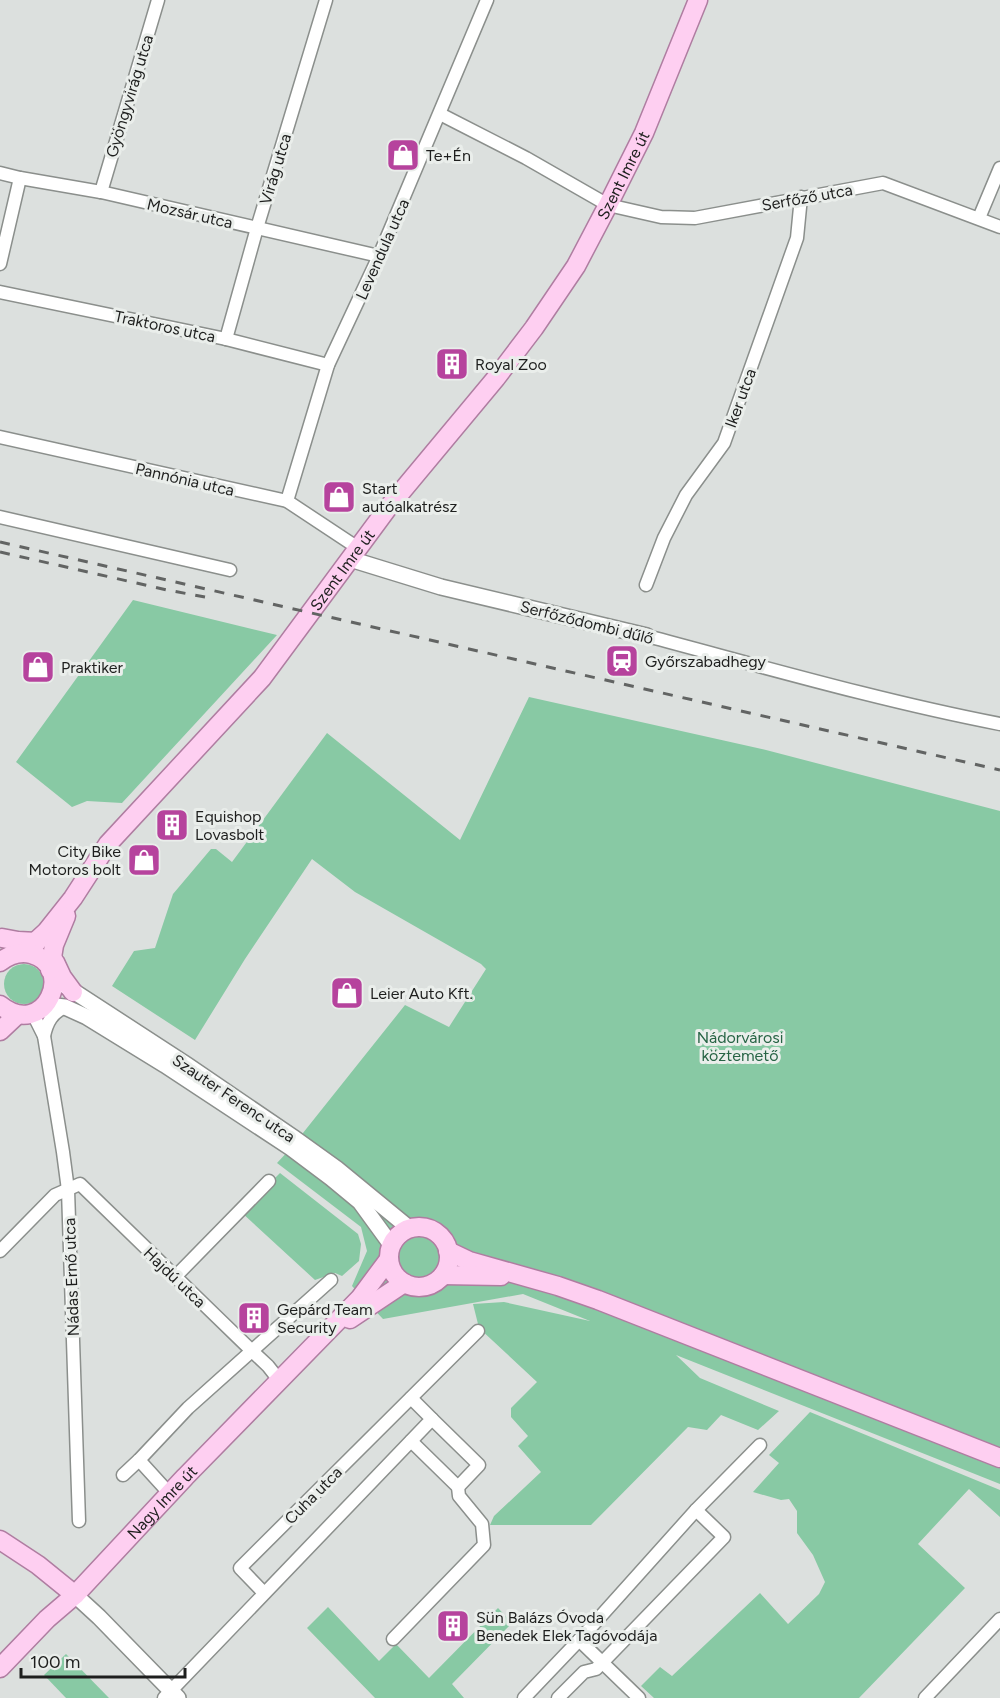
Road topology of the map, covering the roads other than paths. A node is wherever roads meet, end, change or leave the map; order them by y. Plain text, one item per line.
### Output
1 (158, 0) edge
2 (326, 0) edge
3 (487, 0) edge
4 (698, 0) edge
5 (440, 114) junction
6 (1000, 168) edge
7 (0, 173) edge
8 (20, 178) junction
9 (101, 192) junction
10 (801, 197) junction
11 (608, 205) junction
12 (979, 219) junction
13 (1000, 227) edge
14 (257, 228) junction
15 (380, 256) junction
16 (0, 264) edge
17 (0, 292) edge
18 (226, 339) junction
19 (328, 365) junction
20 (0, 437) edge
21 (287, 501) junction
22 (0, 517) edge
23 (354, 554) junction
24 (230, 570) dead end
25 (646, 585) dead end
26 (647, 636) joint
27 (1000, 724) edge
28 (1, 937) edge
29 (33, 948) junction
30 (0, 962) edge
31 (51, 973) junction
32 (69, 1000) junction
33 (0, 1005) edge
34 (32, 1011) junction
35 (0, 1031) edge
36 (44, 1036) junction
37 (269, 1181) dead end
38 (68, 1190) junction
39 (409, 1228) junction
40 (0, 1251) edge
41 (448, 1251) junction
42 (391, 1253) junction
43 (442, 1275) junction
44 (523, 1276) junction
45 (175, 1277) junction
46 (331, 1280) dead end
47 (404, 1283) junction
48 (478, 1331) dead end
49 (324, 1336) junction
50 (252, 1351) junction
51 (279, 1380) junction
52 (411, 1398) junction
53 (432, 1419) junction
54 (411, 1441) junction
55 (760, 1445) dead end
56 (1000, 1458) edge
57 (139, 1460) junction
58 (123, 1475) dead end
59 (458, 1487) junction
60 (169, 1493) junction
61 (696, 1510) junction
62 (78, 1521) dead end
63 (0, 1540) edge
64 (264, 1593) junction
65 (75, 1595) junction
66 (1000, 1619) edge
67 (393, 1640) dead end
68 (579, 1640) junction
69 (602, 1662) junction
70 (0, 1668) edge
71 (171, 1696) edge
72 (524, 1698) edge
73 (558, 1698) edge
74 (639, 1698) edge
75 (926, 1698) edge

1 - 9 street, Gyöngyvirág utca
2 - 14 street, Virág utca
3 - 5 street, Levendula utca
4 - 11 main road, Szent Imre út
5 - 11 street, Serfőző utca
5 - 15 street, Levendula utca
6 - 12 street
7 - 8 street, Mozsár utca
8 - 9 street, Mozsár utca
8 - 16 street
9 - 14 street, Mozsár utca
10 - 11 street, Serfőző utca
10 - 12 street, Serfőző utca
10 - 25 street, Iker utca
11 - 23 main road, Szent Imre út
12 - 13 street, Serfőző utca
14 - 15 street, Mozsár utca
14 - 18 street, Virág utca
15 - 19 street, Levendula utca
17 - 18 street, Traktoros utca
18 - 19 street, Traktoros utca
19 - 21 street, Levendula utca
20 - 21 street, Pannónia utca
21 - 23 street, Pannónia utca
22 - 24 street
23 - 26 street, Serfőződombi dűlő
23 - 29 main road, Szent Imre út
26 - 27 street, Serfőződombi dűlő
28 - 29 main road
29 - 30 main road
29 - 31 main road, Szent Imre út
29 - 31 main road
29 - 32 main road
31 - 32 street, Szauter Ferenc utca
31 - 34 main road, Szent Imre út
32 - 34 street, Szauter Ferenc utca
32 - 36 street
32 - 39 street, Szauter Ferenc utca
32 - 42 street, Szauter Ferenc utca
33 - 34 main road
34 - 35 main road
34 - 36 street, Nádas Ernő utca
36 - 38 street, Nádas Ernő utca
37 - 45 street
38 - 40 street
38 - 45 street, Hajdú utca
38 - 62 street, Nádas Ernő utca
39 - 41 main road
39 - 42 main road
41 - 43 main road
41 - 44 main road
42 - 47 main road
42 - 49 main road, Nagy Imre út
43 - 44 main road
43 - 47 main road
44 - 56 main road
45 - 50 street, Hajdú utca
46 - 50 street
47 - 49 main road, Nagy Imre út
48 - 52 street, Cuha utca
49 - 51 main road, Nagy Imre út
50 - 51 street, Hajdú utca
50 - 57 street
51 - 60 main road, Nagy Imre út
52 - 53 street
52 - 64 street, Cuha utca
53 - 54 street, Cuha utca
53 - 59 street
54 - 59 street
54 - 64 street, Cuha utca
55 - 61 street
57 - 58 street
57 - 60 street
59 - 67 street
60 - 65 main road, Nagy Imre út
61 - 68 street
61 - 69 street
63 - 65 main road
64 - 71 street, Cuha utca
65 - 70 main road, Nagy Imre út
65 - 71 street
66 - 75 street
68 - 69 street
68 - 72 street
69 - 73 street
69 - 74 street

